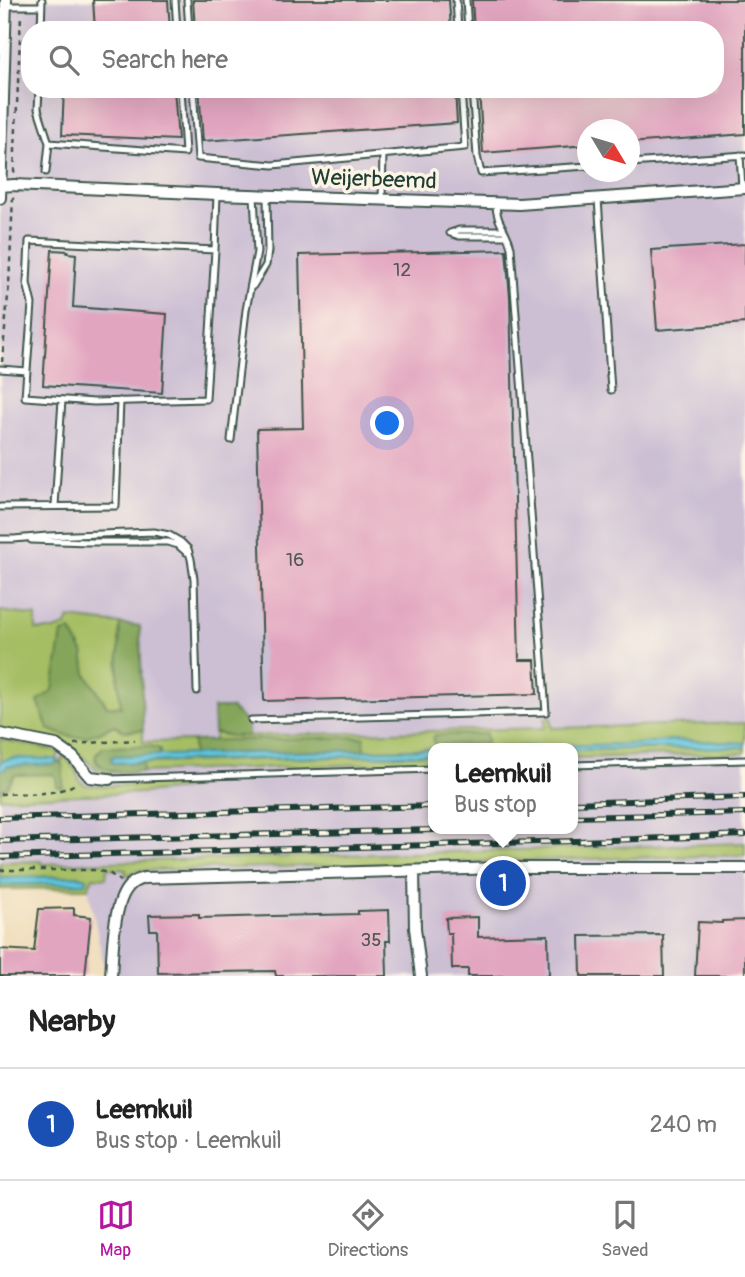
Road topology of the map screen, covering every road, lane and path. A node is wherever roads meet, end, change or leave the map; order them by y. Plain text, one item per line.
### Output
1 (175, 0) edge
2 (187, 0) edge
3 (456, 0) edge
4 (466, 0) edge
5 (6, 3) edge
6 (42, 3) edge
7 (41, 21) edge
8 (176, 21) edge
9 (188, 21) edge
10 (457, 21) edge
11 (467, 21) edge
12 (39, 98) edge
13 (182, 98) edge
14 (194, 98) edge
15 (462, 98) edge
16 (473, 98) edge
17 (49, 143) junction
18 (383, 154) junction
19 (742, 155) edge
20 (640, 162) edge
21 (577, 167) edge
22 (46, 172) dead end
23 (744, 188) edge
24 (1, 192) edge
25 (217, 194) junction
26 (254, 196) junction
27 (267, 196) junction
28 (598, 199) junction
29 (382, 200) junction
30 (496, 204) junction
31 (505, 233) junction
32 (215, 250) junction
33 (250, 291) junction
34 (0, 369) edge
35 (27, 371) junction
36 (611, 390) dead end
37 (62, 400) junction
38 (120, 401) junction
39 (231, 440) dead end
40 (55, 506) junction
41 (0, 507) edge
42 (0, 539) edge
43 (197, 691) dead end
44 (251, 720) dead end
45 (0, 734) edge
46 (135, 740) dead end
47 (56, 745) junction
48 (745, 760) edge
49 (578, 765) edge
50 (428, 769) edge
51 (88, 775) junction
52 (109, 779) joint
53 (0, 794) edge
54 (745, 868) edge
55 (0, 870) edge
56 (414, 871) junction
57 (126, 889) junction
58 (111, 976) edge
59 (421, 976) edge

1 - 8 lane
2 - 9 lane
3 - 10 lane
4 - 11 lane
5 - 6 lane
5 - 24 street
6 - 7 lane
12 - 17 lane
13 - 17 lane
14 - 18 lane
15 - 18 lane
16 - 21 lane
17 - 22 lane
18 - 29 lane
19 - 20 lane
19 - 23 lane
23 - 28 street, Weijerbeemd
24 - 25 street, Weijerbeemd
25 - 26 street, Weijerbeemd
25 - 32 lane
26 - 27 street, Weijerbeemd
26 - 33 lane
27 - 29 street, Weijerbeemd
27 - 33 lane
28 - 30 street, Weijerbeemd
28 - 36 lane
29 - 30 street, Weijerbeemd
30 - 31 lane
31 - 31 lane
31 - 44 lane
32 - 35 lane
32 - 38 lane
33 - 39 lane
34 - 35 lane
35 - 37 lane
37 - 38 lane
37 - 40 lane
38 - 40 lane
40 - 41 lane
42 - 43 lane
45 - 47 street
46 - 47 path
47 - 51 street
48 - 49 lane
50 - 52 lane
51 - 52 street
51 - 53 path
54 - 56 street
55 - 57 path
56 - 57 street
56 - 59 street
57 - 58 street

